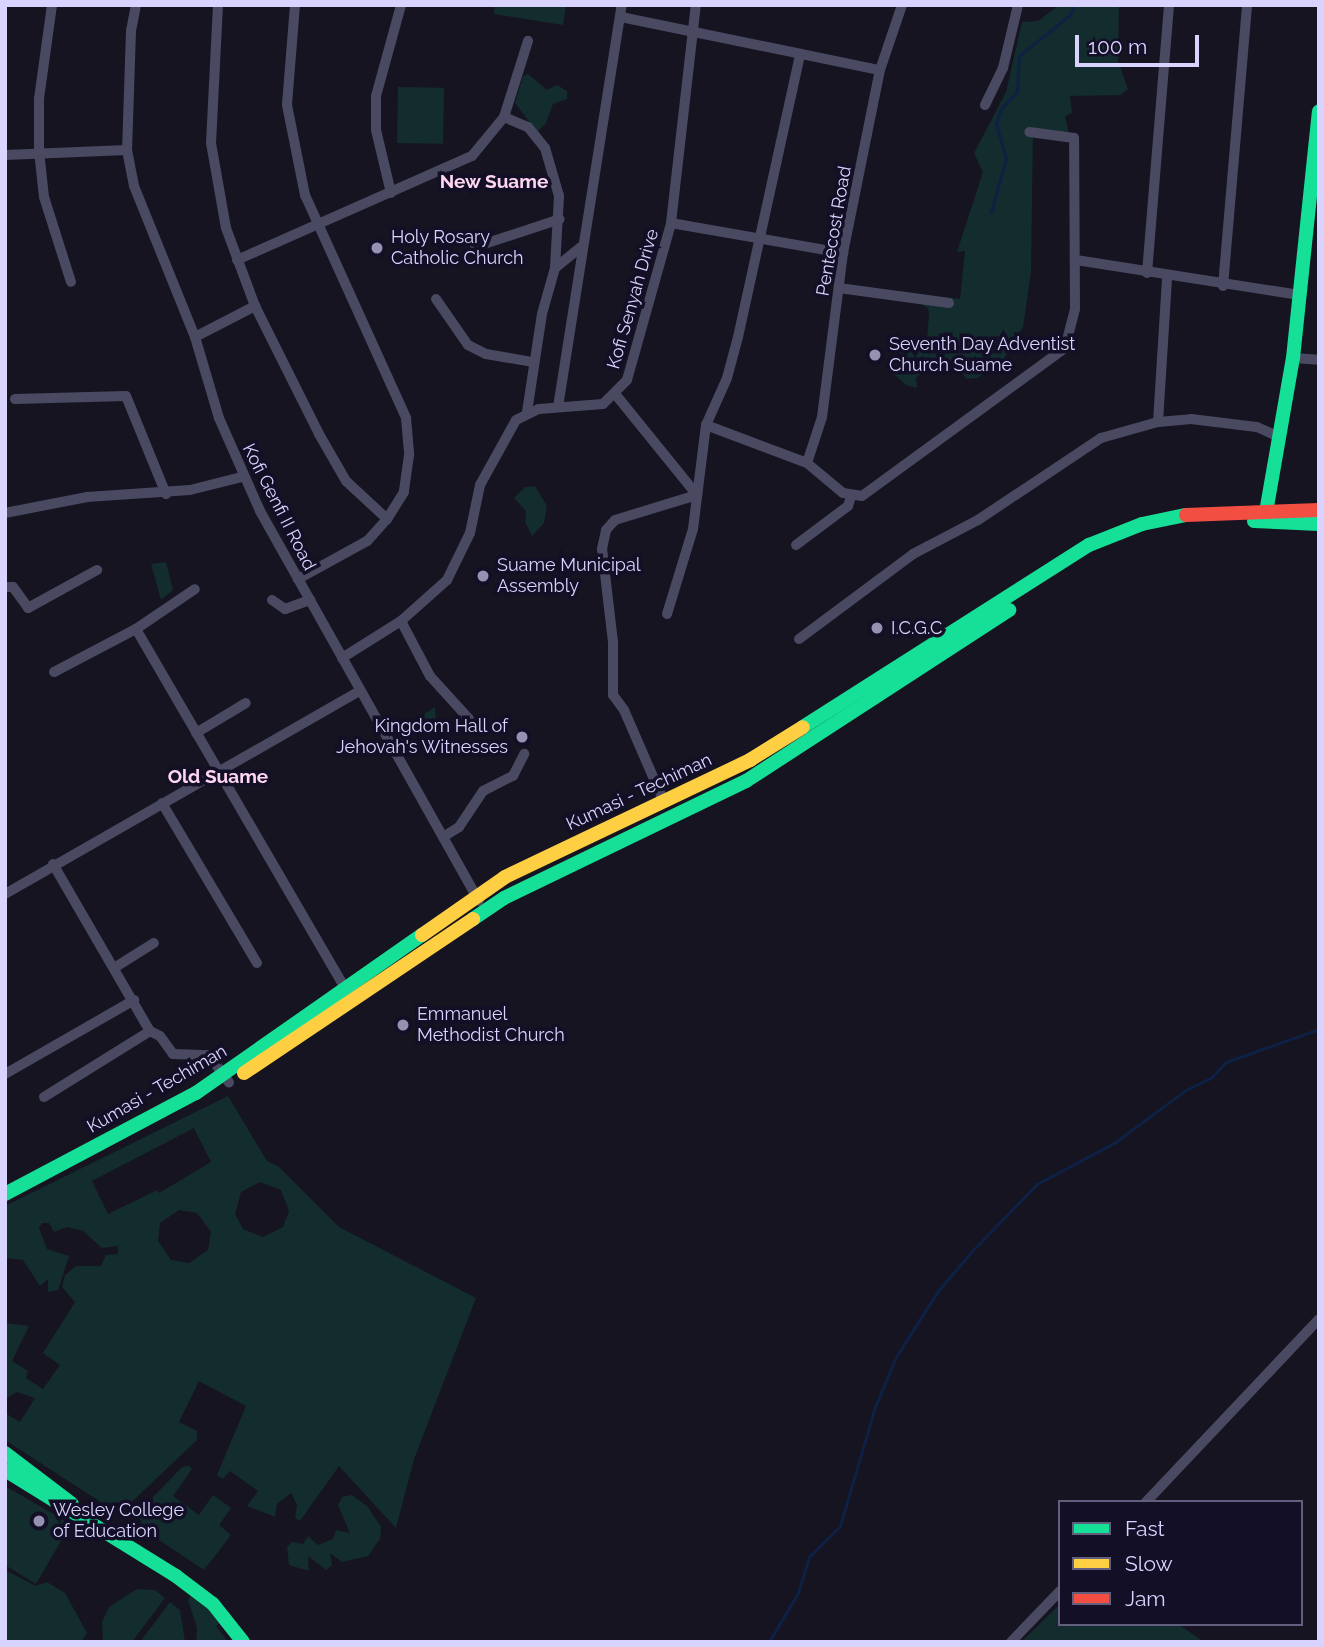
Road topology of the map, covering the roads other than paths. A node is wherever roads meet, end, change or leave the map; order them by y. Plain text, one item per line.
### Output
1 (52, 5) edge
2 (136, 5) edge
3 (218, 5) edge
4 (295, 5) edge
5 (401, 5) edge
6 (622, 5) edge
7 (696, 5) edge
8 (902, 5) edge
9 (1018, 5) edge
10 (1169, 5) edge
11 (1247, 5) edge
12 (621, 17) junction
13 (693, 32) junction
14 (528, 41) dead end
15 (800, 54) junction
16 (880, 70) junction
17 (985, 105) dead end
18 (1319, 111) edge
19 (504, 117) junction
20 (1029, 132) dead end
21 (127, 150) junction
22 (39, 151) junction
23 (5, 155) edge
24 (391, 193) junction
25 (560, 219) junction
26 (671, 223) junction
27 (317, 228) junction
28 (761, 241) junction
29 (475, 247) dead end
30 (581, 247) junction
31 (843, 253) junction
32 (237, 260) junction
33 (1076, 260) junction
34 (555, 268) junction
35 (1147, 273) junction
36 (1167, 277) junction
37 (71, 282) dead end
38 (1223, 286) junction
39 (839, 288) junction
40 (1299, 295) junction
41 (436, 299) dead end
42 (948, 303) dead end
43 (255, 306) junction
44 (195, 337) junction
45 (1293, 358) junction
46 (1319, 360) edge
47 (533, 362) junction
48 (616, 395) junction
49 (15, 399) dead end
50 (558, 407) junction
51 (527, 412) junction
52 (1158, 422) junction
53 (706, 425) junction
54 (1279, 437) junction
55 (807, 463) junction
56 (242, 477) junction
57 (166, 494) junction
58 (696, 495) junction
59 (851, 497) junction
60 (1319, 510) edge
61 (5, 513) edge
62 (1265, 515) junction
63 (387, 519) junction
64 (1319, 524) edge
65 (796, 545) dead end
66 (97, 570) dead end
67 (298, 579) junction
68 (5, 587) edge
69 (195, 589) dead end
70 (272, 600) dead end
71 (310, 600) junction
72 (667, 614) dead end
73 (401, 621) junction
74 (136, 629) junction
75 (799, 639) dead end
76 (342, 658) junction
77 (54, 672) dead end
78 (360, 691) junction
79 (246, 703) dead end
80 (469, 719) dead end
81 (196, 733) junction
82 (524, 754) dead end
83 (218, 771) junction
84 (664, 802) junction
85 (162, 803) junction
86 (443, 837) junction
87 (53, 864) junction
88 (5, 894) edge
89 (475, 896) junction
90 (485, 910) junction
91 (153, 943) dead end
92 (257, 963) dead end
93 (114, 968) junction
94 (346, 990) junction
95 (134, 1000) junction
96 (150, 1031) junction
97 (5, 1074) edge
98 (226, 1079) junction
99 (44, 1097) dead end
100 (5, 1194) edge
101 (5, 1205) edge
102 (1319, 1319) edge
103 (5, 1453) edge
104 (5, 1470) edge
105 (1148, 1500) edge
106 (81, 1514) junction
107 (1058, 1593) edge
108 (243, 1642) edge
109 (1011, 1642) edge

1 - 22 street
2 - 21 street, Kofi Genfi II Road
3 - 32 street
4 - 27 street
5 - 24 street
6 - 12 street
7 - 13 street, Kofi Senyah Drive
8 - 16 street, Pentecost Road
9 - 17 street
10 - 35 street
11 - 38 street
12 - 13 street
12 - 30 street
13 - 15 street
13 - 26 street, Kofi Senyah Drive
14 - 19 street
15 - 16 street
15 - 28 street
16 - 31 street, Pentecost Road
18 - 40 main road
19 - 24 street
19 - 25 street
20 - 33 street
21 - 22 street
21 - 44 street, Kofi Genfi II Road
22 - 23 street
22 - 37 street
24 - 27 street
25 - 29 street
25 - 34 street
26 - 28 street
26 - 48 street, Kofi Senyah Drive
27 - 32 street
27 - 63 street
28 - 31 street
28 - 53 street
30 - 34 street
30 - 50 street
31 - 39 street, Pentecost Road
32 - 43 street
33 - 35 street
33 - 59 street
34 - 47 street
35 - 36 street
36 - 38 street
36 - 52 street
38 - 40 street
39 - 42 street
39 - 55 street, Pentecost Road
40 - 45 main road
41 - 47 street
43 - 44 street
43 - 63 street
44 - 56 street, Kofi Genfi II Road
45 - 46 street
45 - 54 main road
47 - 51 street
48 - 50 street, Kofi Senyah Drive
48 - 58 street
49 - 57 street
50 - 51 street, Kofi Senyah Drive
51 - 73 street
52 - 54 street
52 - 75 street
53 - 55 street
53 - 58 street
54 - 62 main road
55 - 59 street
56 - 57 street
56 - 67 street, Kofi Genfi II Road
57 - 61 street
58 - 72 street
58 - 84 street
59 - 65 street
60 - 62 main road, Kumasi - Techiman
62 - 64 main road
62 - 84 main road, Kumasi - Techiman
62 - 90 main road
63 - 67 street
66 - 68 street
67 - 71 street, Kofi Genfi II Road
69 - 74 street
70 - 71 street
71 - 76 street, Kofi Genfi II Road
73 - 76 street
73 - 80 street
74 - 77 street
74 - 81 street
76 - 78 street, Kofi Genfi II Road
78 - 83 street
78 - 86 street, Kofi Genfi II Road
79 - 81 street
81 - 83 street
82 - 86 street
83 - 85 street
83 - 94 street
84 - 89 main road, Kumasi - Techiman
85 - 87 street
85 - 92 street
86 - 89 street, Kofi Genfi II Road
87 - 88 street
87 - 93 street
89 - 90 street, Kofi Genfi II Road
89 - 94 main road, Kumasi - Techiman
90 - 98 main road
91 - 93 street
93 - 95 street
94 - 98 main road, Kumasi - Techiman
95 - 96 street
95 - 97 street
96 - 98 street
96 - 99 street
98 - 100 main road, Kumasi - Techiman
98 - 101 main road
102 - 105 street
103 - 106 main road
104 - 106 main road
106 - 108 main road
107 - 109 street

